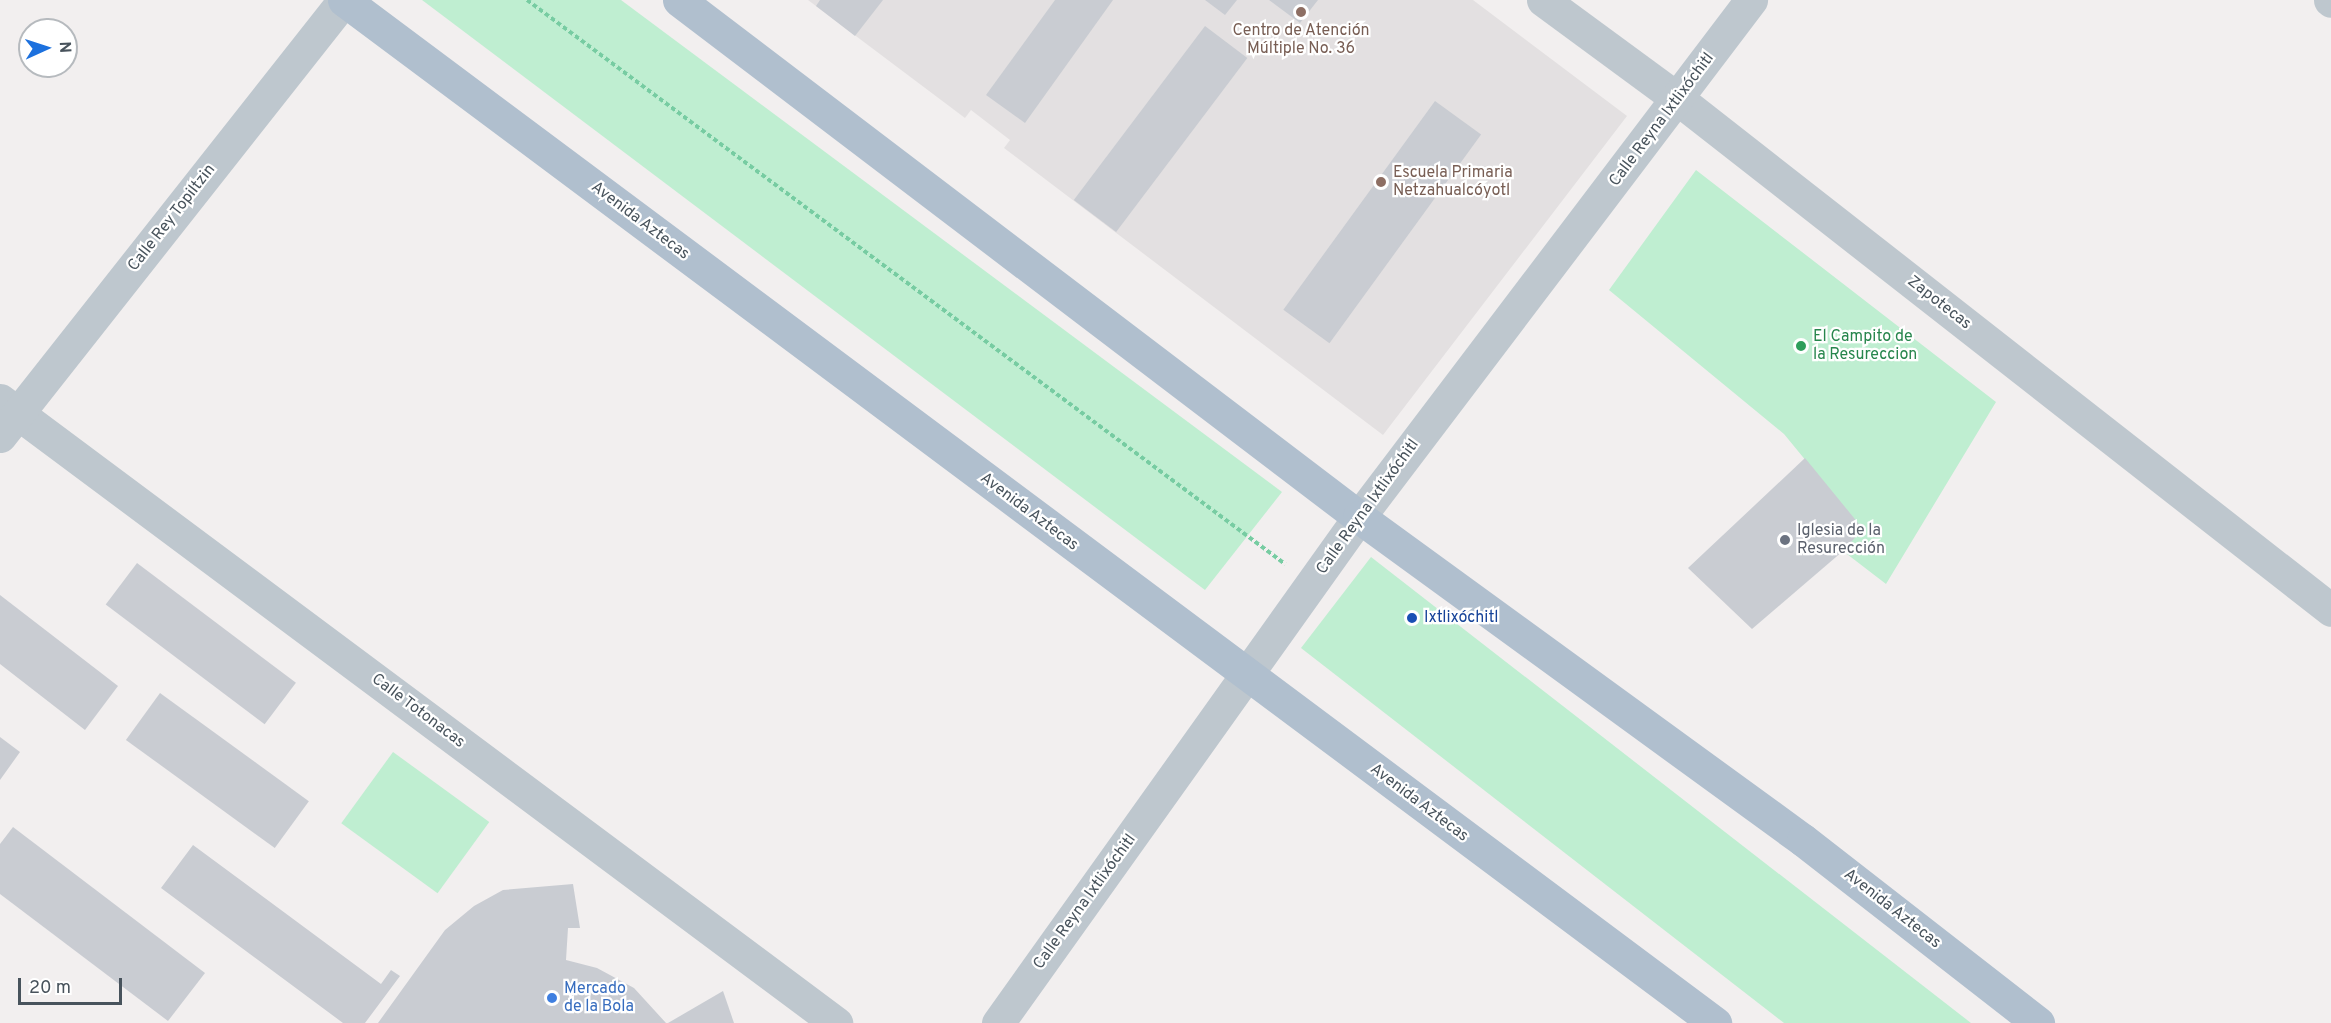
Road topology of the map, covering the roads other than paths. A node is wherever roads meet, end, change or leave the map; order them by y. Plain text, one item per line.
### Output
1 (344, 0) edge
2 (679, 0) edge
3 (1543, 0) edge
4 (1751, 0) edge
5 (1678, 99) junction
6 (6, 416) edge
7 (1359, 517) junction
8 (2331, 610) edge
9 (1248, 676) junction
10 (836, 1023) edge
11 (998, 1023) edge
12 (1715, 1023) edge
13 (2038, 1023) edge

1 - 6 street, Calle Rey Topiltzin
1 - 9 main road, Avenida Aztecas
2 - 7 main road, Avenida Aztecas
3 - 5 street, Zapotecas
4 - 5 street, Calle Reyna Ixtlixóchitl
5 - 7 street, Calle Reyna Ixtlixóchitl
5 - 8 street, Zapotecas
6 - 10 street, Calle Totonacas
7 - 9 street, Calle Reyna Ixtlixóchitl
7 - 13 main road, Avenida Aztecas
9 - 11 street, Calle Reyna Ixtlixóchitl
9 - 12 main road, Avenida Aztecas

